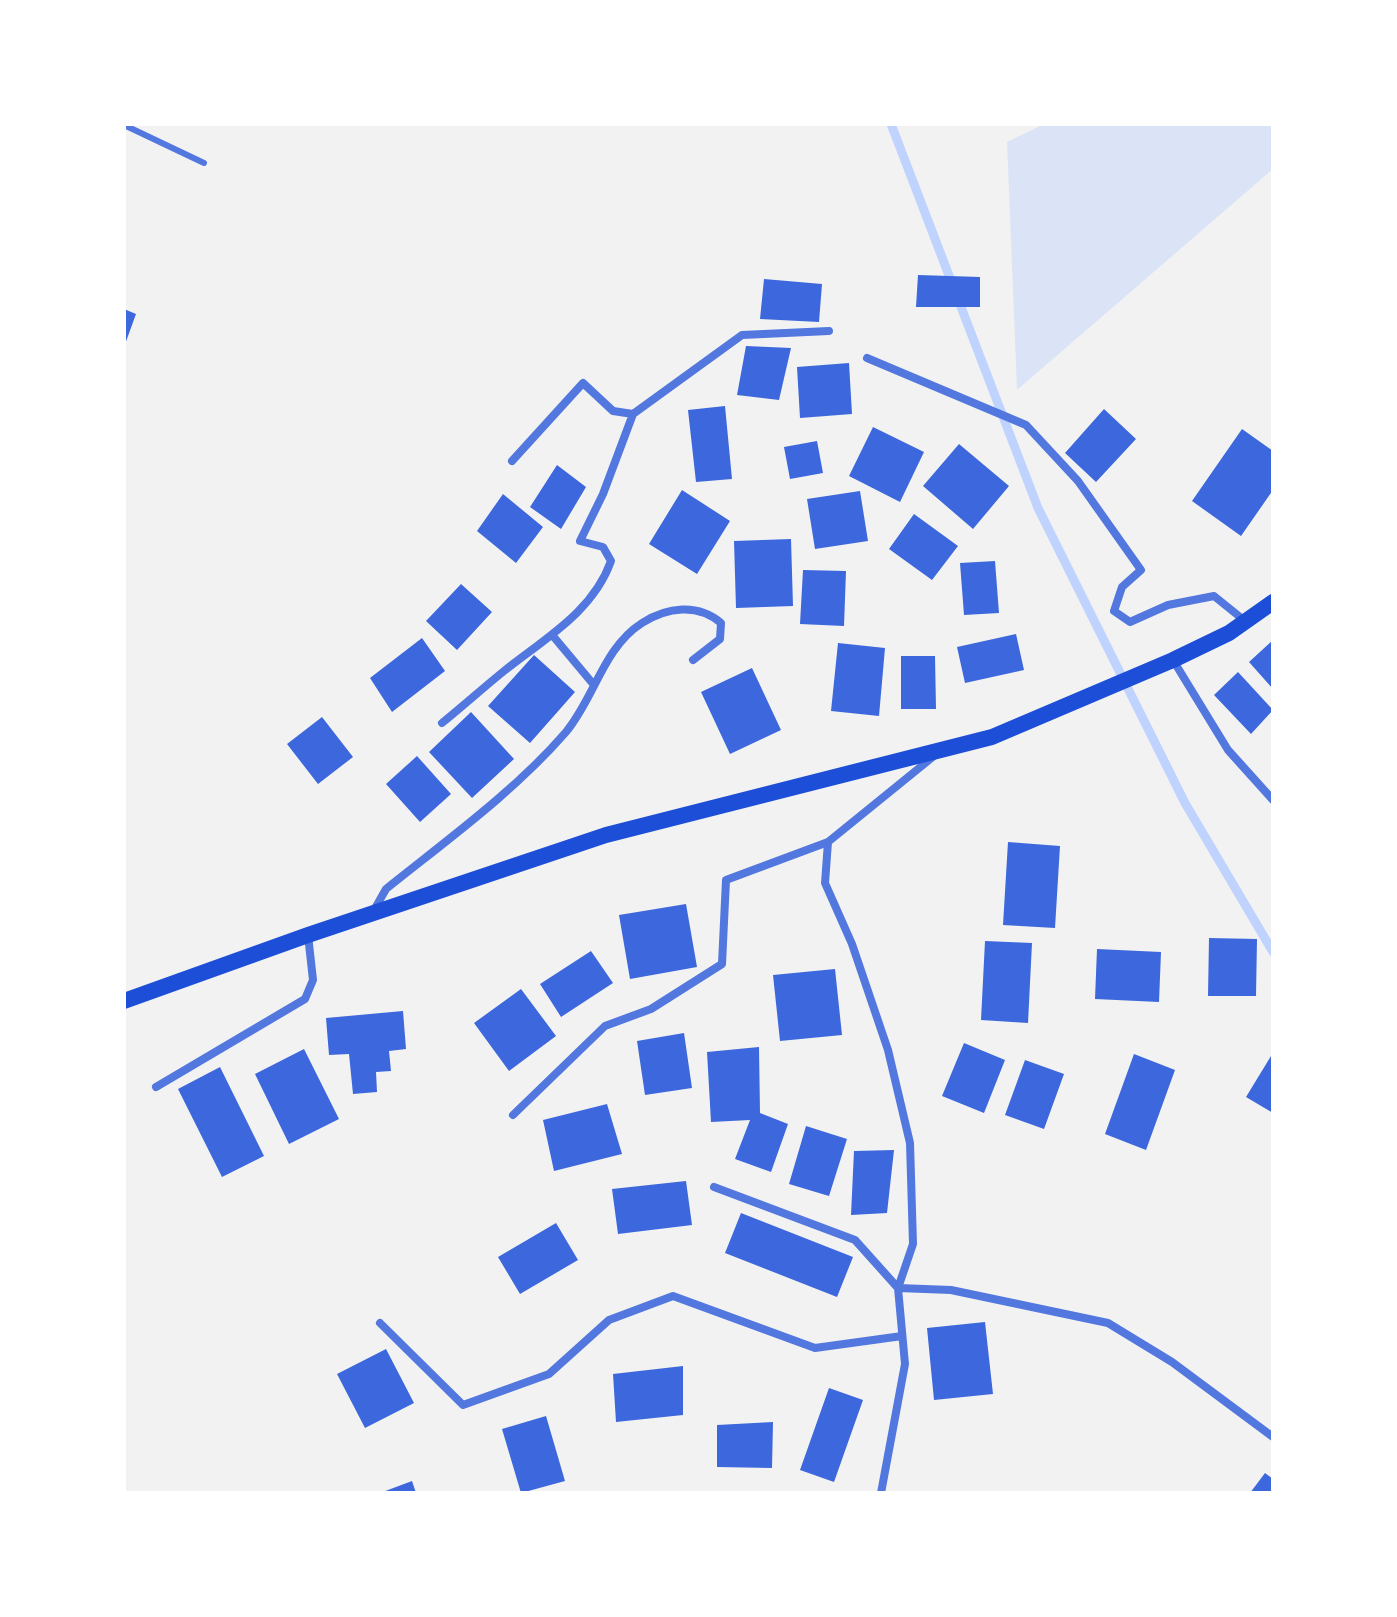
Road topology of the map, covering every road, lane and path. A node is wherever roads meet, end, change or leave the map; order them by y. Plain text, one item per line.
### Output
1 (124, 125) edge
2 (204, 163) dead end
3 (829, 331) dead end
4 (867, 358) dead end
5 (633, 414) junction
6 (512, 461) dead end
7 (1273, 602) edge
8 (1246, 621) junction
9 (553, 636) junction
10 (693, 660) dead end
11 (1173, 660) junction
12 (594, 685) junction
13 (442, 723) dead end
14 (940, 752) junction
15 (1273, 800) edge
16 (828, 842) junction
17 (372, 913) junction
18 (308, 935) junction
19 (124, 1001) edge
20 (156, 1087) dead end
21 (513, 1115) dead end
22 (714, 1187) dead end
23 (898, 1288) junction
24 (380, 1323) dead end
25 (902, 1336) junction
26 (1273, 1437) edge
27 (881, 1493) edge

1 - 2 lane
3 - 5 street
4 - 8 street
5 - 6 street
5 - 9 street
7 - 8 main road
8 - 11 main road
9 - 12 street
9 - 13 street
10 - 12 street
11 - 14 main road
11 - 15 street
12 - 17 street
14 - 16 street
14 - 17 main road
16 - 21 street
16 - 23 street
17 - 18 main road
18 - 19 main road
18 - 20 street
22 - 23 street
23 - 25 street
23 - 26 street
24 - 25 street
25 - 27 street

